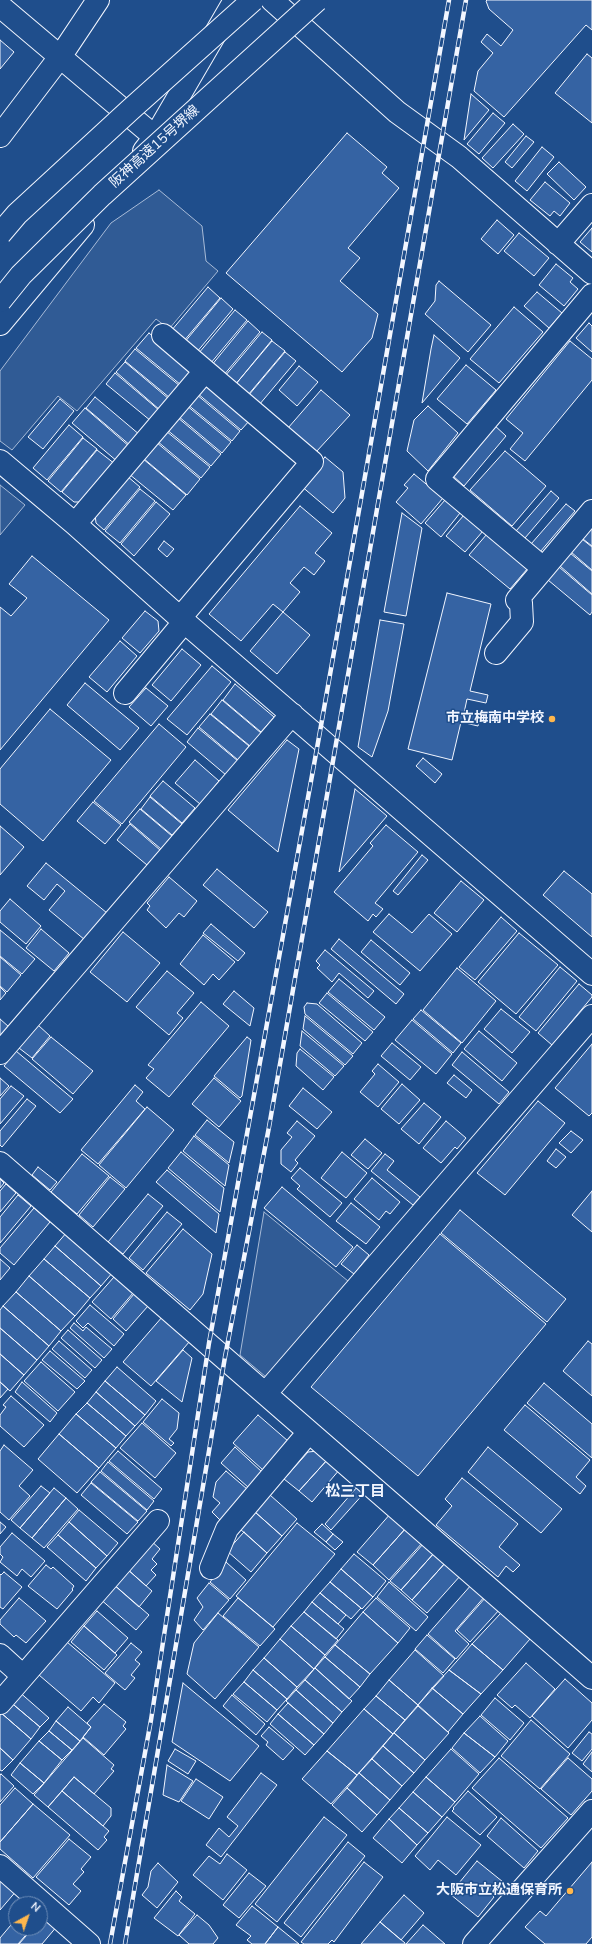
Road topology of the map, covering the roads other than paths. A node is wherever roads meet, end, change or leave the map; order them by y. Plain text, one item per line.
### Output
1 (98, 0) edge
2 (236, 0) edge
3 (253, 0) edge
4 (272, 0) edge
5 (317, 0) edge
6 (0, 6) edge
7 (60, 57) junction
8 (0, 136) edge
9 (155, 137) junction
10 (592, 205) edge
11 (0, 234) edge
12 (558, 244) junction
13 (592, 273) edge
14 (592, 295) edge
15 (0, 301) edge
16 (0, 324) edge
17 (163, 335) dead end
18 (205, 371) junction
19 (0, 461) edge
20 (592, 511) edge
21 (75, 524) junction
22 (544, 568) junction
23 (182, 620) junction
24 (496, 653) dead end
25 (125, 693) dead end
26 (292, 714) junction
27 (592, 974) edge
28 (592, 1016) edge
29 (0, 1053) edge
30 (0, 1163) edge
31 (266, 1393) junction
32 (310, 1432) junction
33 (158, 1521) dead end
34 (211, 1568) dead end
35 (0, 1655) edge
36 (23, 1676) junction
37 (592, 1678) edge
38 (0, 1703) edge
39 (592, 1811) edge
40 (0, 1866) edge
41 (89, 1944) edge
42 (474, 1944) edge

1 - 7 main road
2 - 9 main road
3 - 11 main road, bridge
4 - 12 main road
5 - 15 main road, 阪神高速15号堺線, bridge
6 - 7 main road
7 - 8 main road
7 - 9 main road
9 - 16 main road
10 - 12 main road
12 - 13 main road
14 - 22 main road
17 - 18 main road
18 - 21 main road
18 - 23 main road
19 - 21 main road
20 - 22 main road
21 - 23 main road
22 - 24 main road
23 - 25 main road
23 - 26 main road
26 - 27 main road
26 - 29 main road
28 - 31 main road
30 - 31 main road
31 - 32 main road
32 - 34 main road
32 - 37 main road
33 - 36 main road
35 - 36 main road
36 - 38 main road
39 - 42 main road
40 - 41 main road

